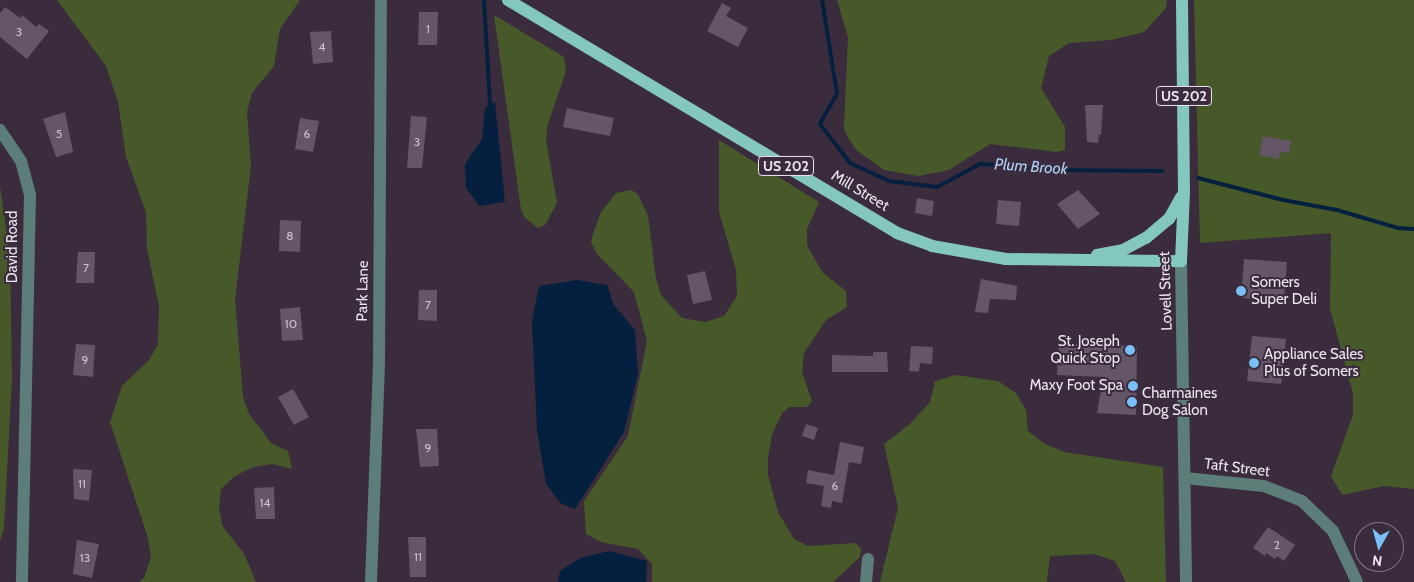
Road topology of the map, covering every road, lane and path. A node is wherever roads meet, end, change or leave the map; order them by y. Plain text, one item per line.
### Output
1 (382, 0) edge
2 (508, 0) edge
3 (1182, 0) edge
4 (0, 130) edge
5 (1184, 192) junction
6 (1070, 261) junction
7 (1180, 261) junction
8 (1184, 478) junction
9 (868, 559) dead end
10 (22, 582) edge
11 (371, 582) edge
12 (866, 582) edge
13 (1186, 582) edge
14 (1357, 582) edge

1 - 11 street, Park Lane
2 - 6 main road, Mill Street / US 202
3 - 5 main road, Lovell Street / US 202
4 - 10 street, David Road
5 - 6 main road, US 202
5 - 7 main road, Lovell Street / US 202
6 - 7 main road, Mill Street / US 202
7 - 8 street, Lovell Street
8 - 13 street, Lovell Street
8 - 14 street, Taft Street
9 - 12 street

